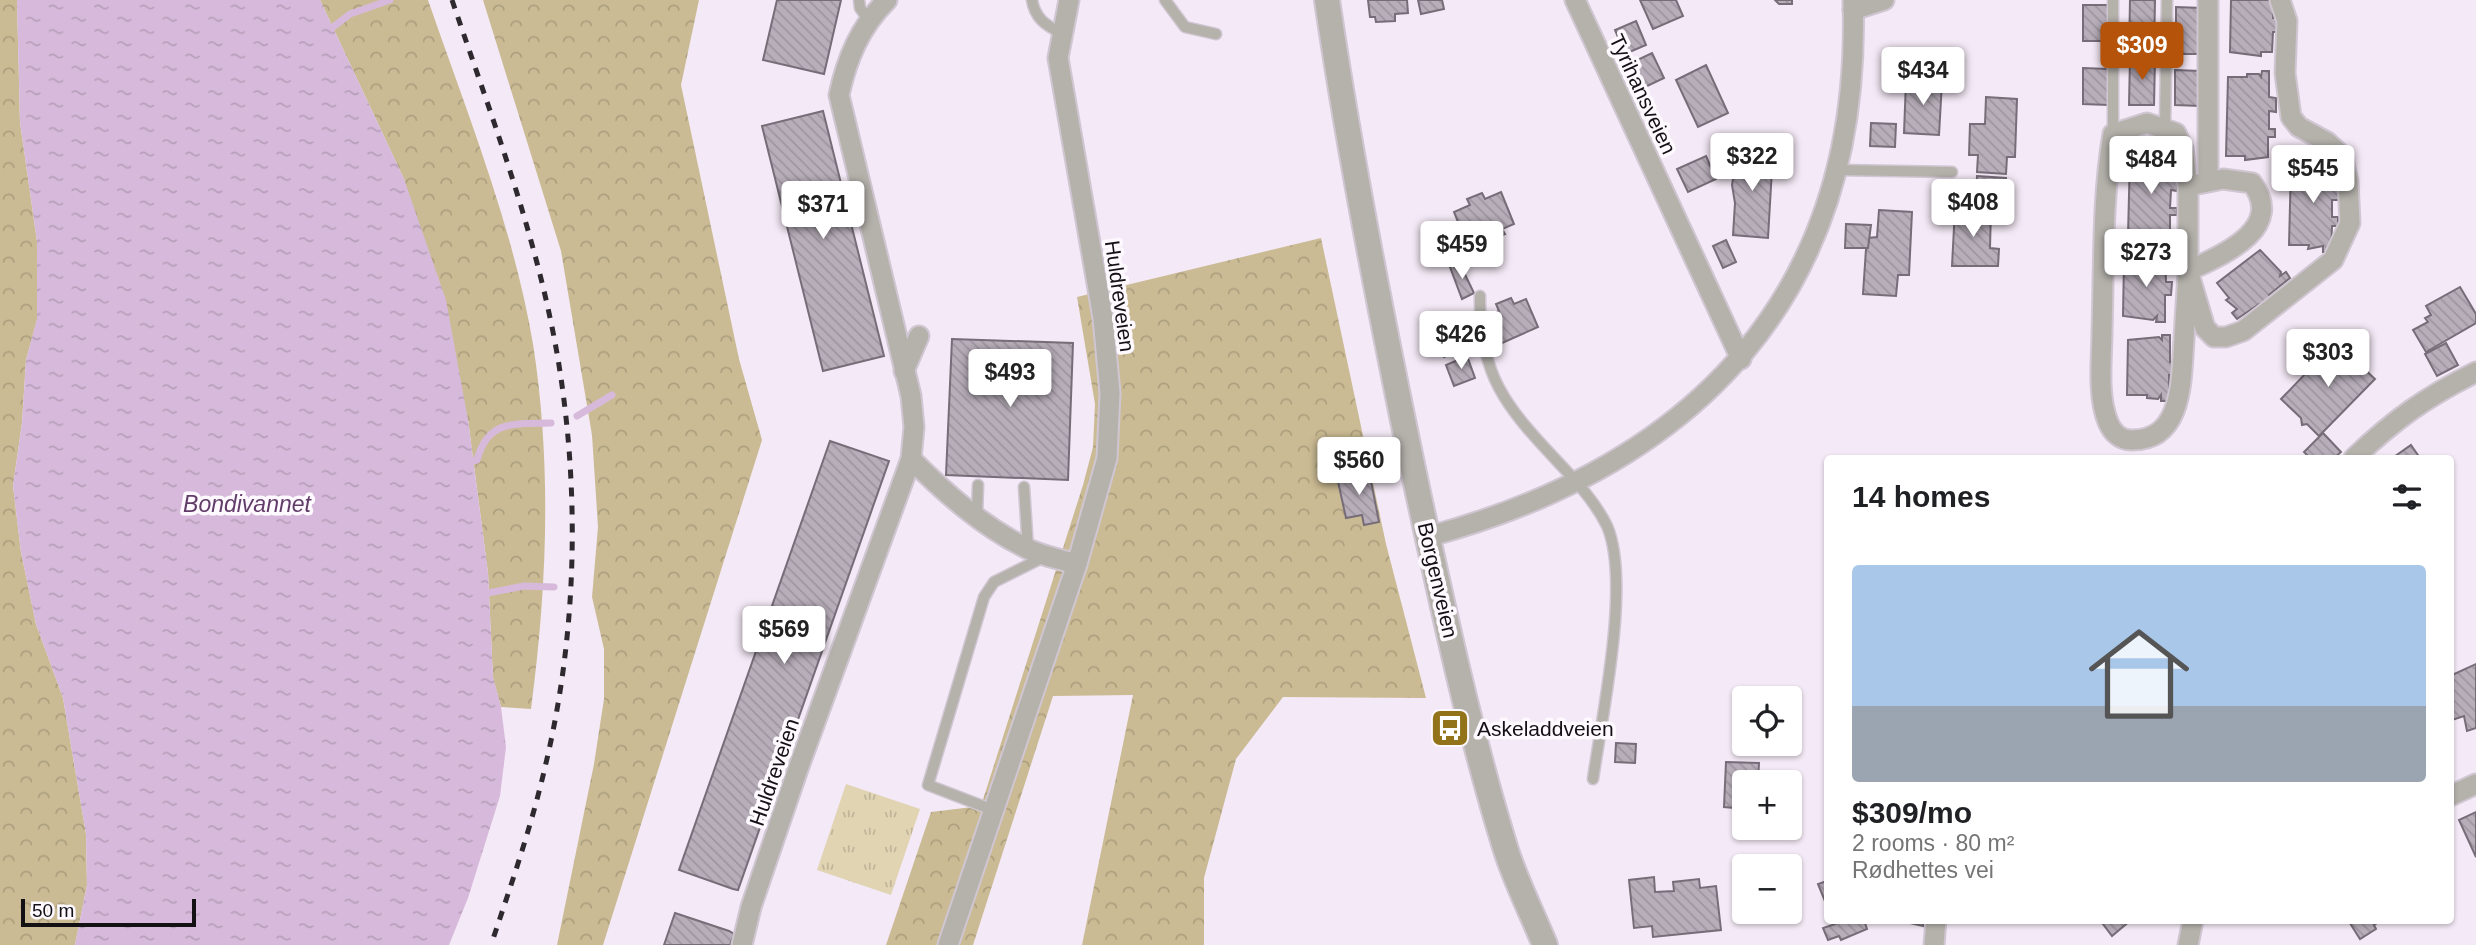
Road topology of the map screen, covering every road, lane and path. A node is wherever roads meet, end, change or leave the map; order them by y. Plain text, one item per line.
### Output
1 (859, 0) edge
2 (887, 0) edge
3 (1032, 0) edge
4 (1069, 0) edge
5 (1166, 0) edge
6 (1327, 0) edge
7 (1575, 0) edge
8 (1884, 0) edge
9 (2113, 0) edge
10 (2167, 0) edge
11 (2208, 0) edge
12 (2280, 0) edge
13 (1853, 5) edge
14 (869, 19) junction
15 (1061, 33) junction
16 (1216, 34) dead end
17 (2165, 127) junction
18 (2113, 134) junction
19 (1838, 170) junction
20 (1951, 172) dead end
21 (2208, 181) junction
22 (2188, 186) junction
23 (2188, 271) junction
24 (1480, 296) dead end
25 (919, 336) dead end
26 (1741, 359) junction
27 (904, 371) junction
28 (2476, 372) edge
29 (2357, 455) edge
30 (911, 458) junction
31 (1576, 481) junction
32 (978, 485) dead end
33 (1024, 487) dead end
34 (977, 517) junction
35 (1427, 537) junction
36 (1028, 549) junction
37 (1048, 555) junction
38 (1077, 564) junction
39 (1593, 779) dead end
40 (2476, 784) edge
41 (2454, 794) edge
42 (993, 810) junction
43 (1936, 924) edge
44 (2192, 924) edge
45 (742, 945) edge
46 (948, 945) edge
47 (1545, 945) edge
48 (1934, 945) edge
49 (2188, 945) edge

1 - 14 lane
2 - 14 street, Huldreveien
3 - 15 lane
4 - 15 street, Huldreveien
5 - 16 lane
6 - 35 street, Borgenveien
7 - 26 street, Tyrihansveien
8 - 13 street
9 - 18 lane
10 - 17 lane
11 - 21 street
12 - 23 street
13 - 19 street
14 - 27 street, Huldreveien
15 - 38 street, Huldreveien
17 - 18 street
17 - 22 street
18 - 23 street
19 - 20 lane
19 - 26 street
21 - 22 street
21 - 23 street
22 - 23 street
24 - 31 lane
25 - 27 street
26 - 31 street
27 - 30 street, Huldreveien
28 - 29 street
30 - 34 street
30 - 45 street, Huldreveien
31 - 35 street
31 - 39 lane
32 - 34 lane
33 - 36 lane
34 - 36 street
35 - 47 street, Borgenveien
36 - 37 street
37 - 38 street
37 - 42 lane
38 - 42 street, Huldreveien
40 - 41 street
42 - 46 street, Huldreveien
43 - 48 street
44 - 49 street

